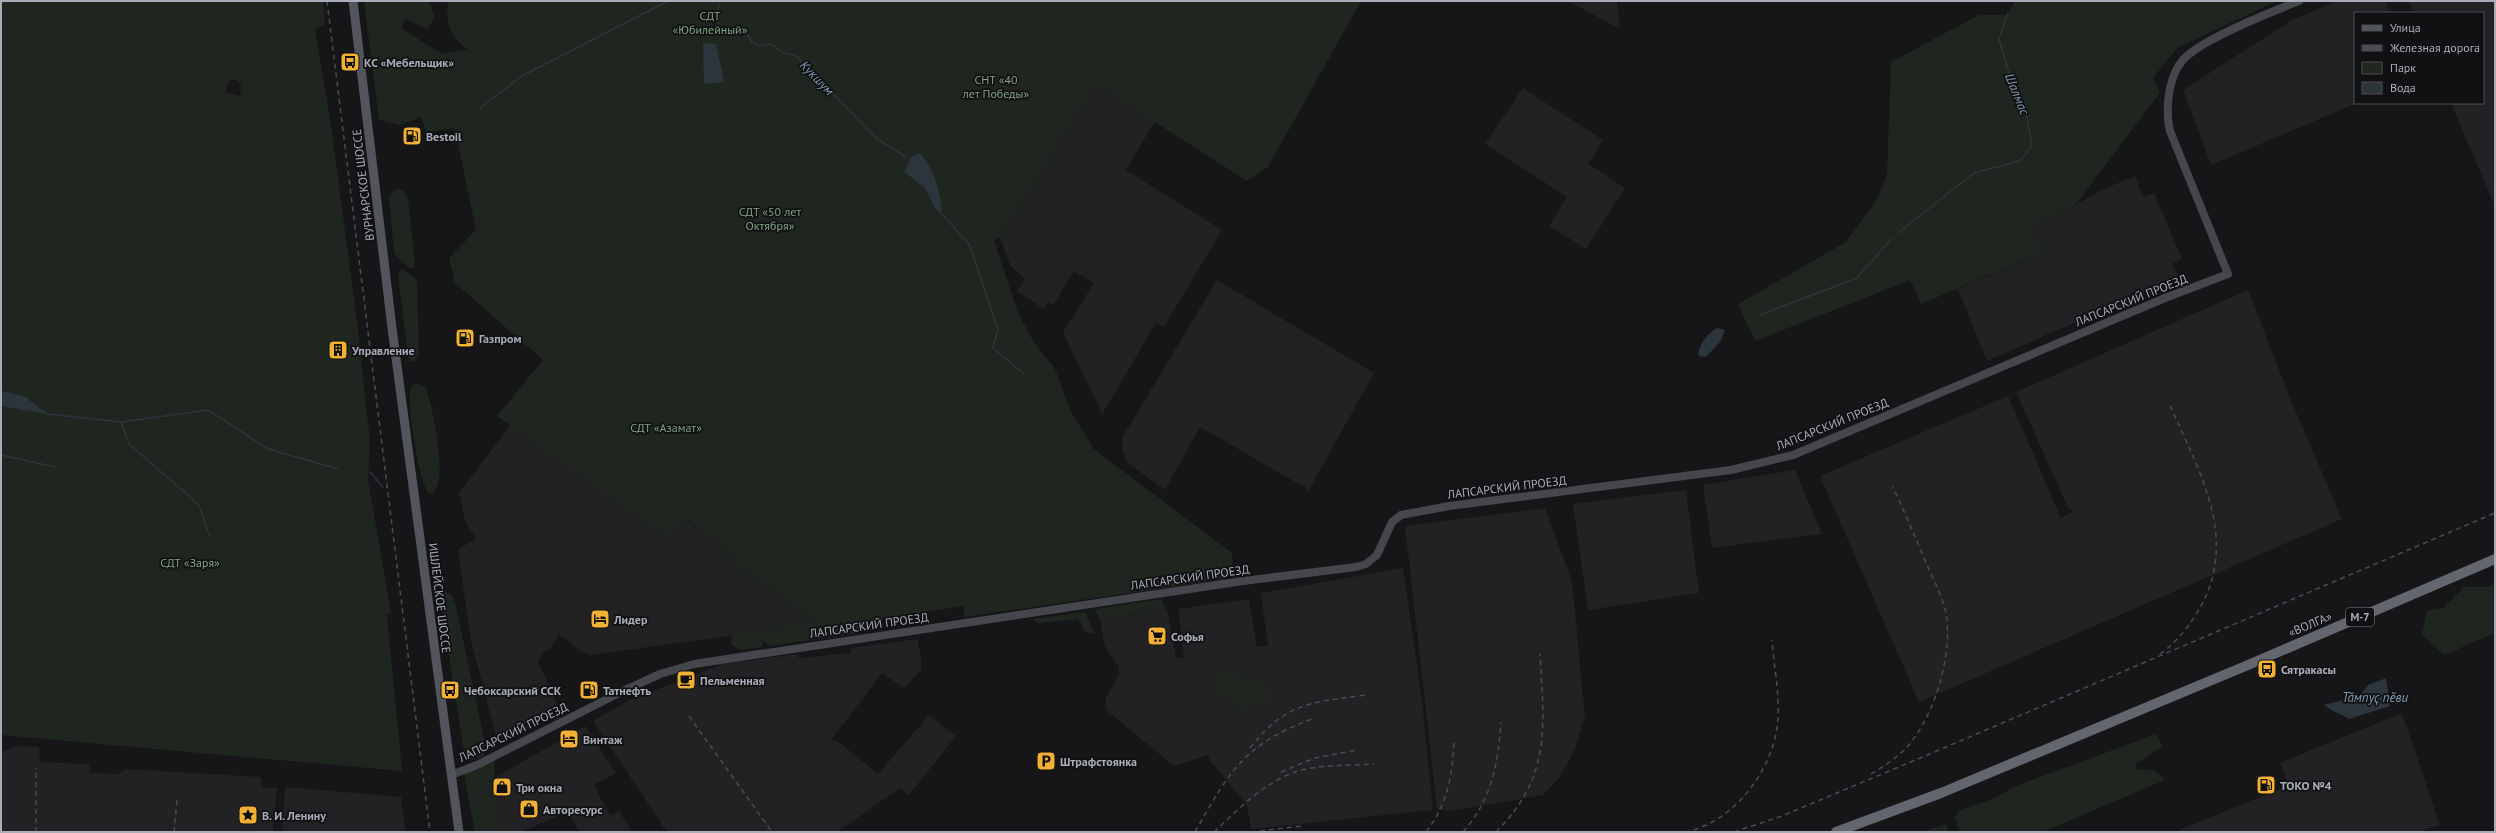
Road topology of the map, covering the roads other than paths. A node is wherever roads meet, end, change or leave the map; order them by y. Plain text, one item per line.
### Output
1 (353, 1) edge
2 (2299, 1) edge
3 (397, 367) joint
4 (2495, 559) edge
5 (451, 775) junction
6 (459, 832) edge
7 (1836, 832) edge

1 - 3 main road, ВУРНАРСКОЕ ШОССЕ
2 - 5 street, ЛАПСАРСКИЙ ПРОЕЗД
3 - 5 main road, ИШЛЕЙСКОЕ ШОССЕ
4 - 7 highway, «ВОЛГА» / М-7
5 - 6 main road, ИШЛЕЙСКОЕ ШОССЕ

